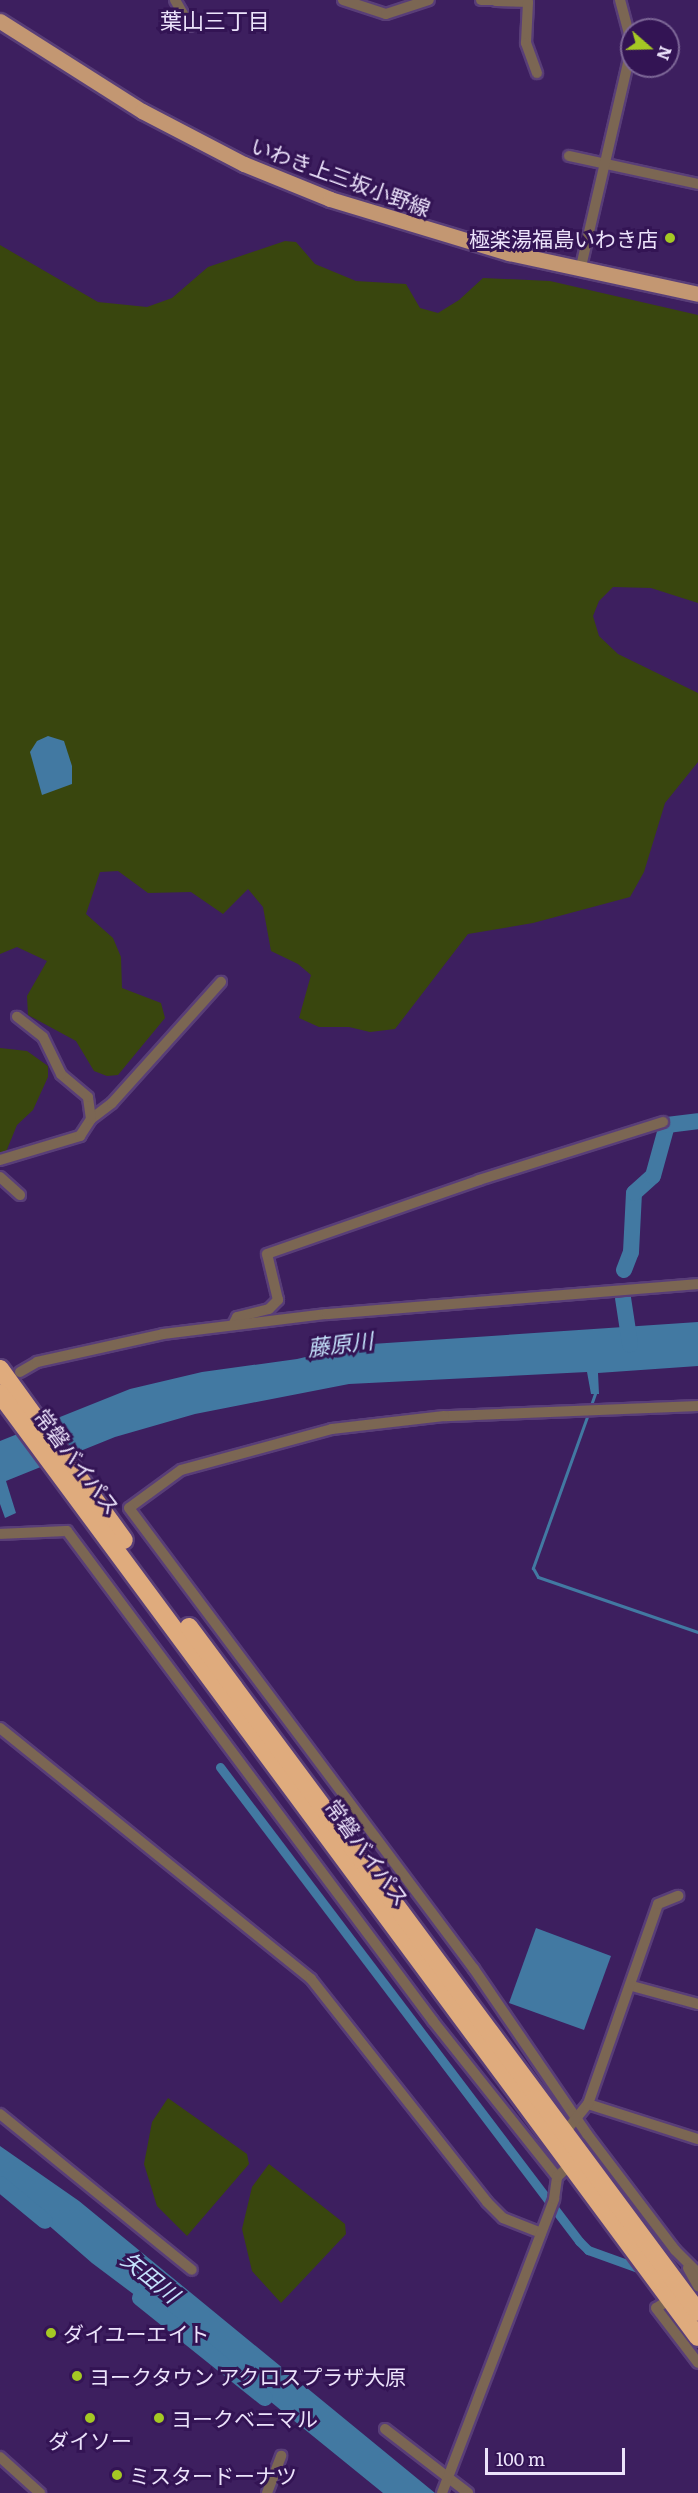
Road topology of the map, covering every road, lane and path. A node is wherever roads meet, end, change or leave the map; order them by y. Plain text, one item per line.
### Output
1 (175, 0) edge
2 (343, 0) edge
3 (429, 0) edge
4 (481, 0) edge
5 (496, 0) edge
6 (620, 0) edge
7 (0, 21) edge
8 (190, 26) dead end
9 (537, 73) dead end
10 (569, 156) dead end
11 (606, 163) junction
12 (698, 184) edge
13 (580, 271) junction
14 (698, 294) edge
15 (221, 982) dead end
16 (17, 1017) dead end
17 (92, 1119) junction
18 (663, 1122) dead end
19 (0, 1160) edge
20 (0, 1177) edge
21 (20, 1195) dead end
22 (698, 1284) edge
23 (233, 1325) junction
24 (0, 1369) edge
25 (11, 1385) edge
26 (698, 1406) edge
27 (87, 1498) junction
28 (0, 1534) edge
29 (0, 1728) edge
30 (678, 1896) dead end
31 (632, 1986) junction
32 (698, 2004) edge
33 (588, 2104) junction
34 (0, 2114) edge
35 (577, 2117) junction
36 (565, 2132) junction
37 (698, 2139) edge
38 (571, 2164) junction
39 (557, 2177) junction
40 (541, 2233) junction
41 (685, 2260) junction
42 (192, 2270) dead end
43 (698, 2273) edge
44 (663, 2281) junction
45 (698, 2286) edge
46 (698, 2312) edge
47 (698, 2337) edge
48 (698, 2363) edge
49 (385, 2429) dead end
50 (281, 2456) dead end
51 (0, 2457) edge
52 (448, 2477) junction
53 (40, 2493) edge
54 (267, 2493) edge
55 (442, 2493) edge
56 (468, 2493) edge

1 - 8 street
2 - 3 street
4 - 5 street
5 - 9 street
6 - 11 street
7 - 13 main road, いわき上三坂小野線
10 - 11 street
11 - 12 street
11 - 13 street
13 - 14 main road, いわき上三坂小野線
15 - 17 street
16 - 17 street
17 - 19 street
18 - 23 street
20 - 21 street
22 - 23 street
23 - 25 street
24 - 25 highway, 常磐バイパス
25 - 27 highway, 常磐バイパス
26 - 35 street
27 - 36 highway, 常磐バイパス
27 - 38 highway, 常磐バイパス
28 - 39 street
29 - 40 street
30 - 31 street
31 - 32 street
31 - 33 street
33 - 35 street
33 - 37 street
34 - 42 street
35 - 36 street
35 - 41 street
36 - 44 highway, 常磐バイパス
38 - 39 street
38 - 44 highway, 常磐バイパス
39 - 40 street
40 - 52 street
41 - 43 street
41 - 45 street
44 - 46 highway, 常磐バイパス
44 - 47 highway, 常磐バイパス
44 - 48 street
49 - 52 street
50 - 54 street
51 - 53 street
52 - 55 street
52 - 56 street

